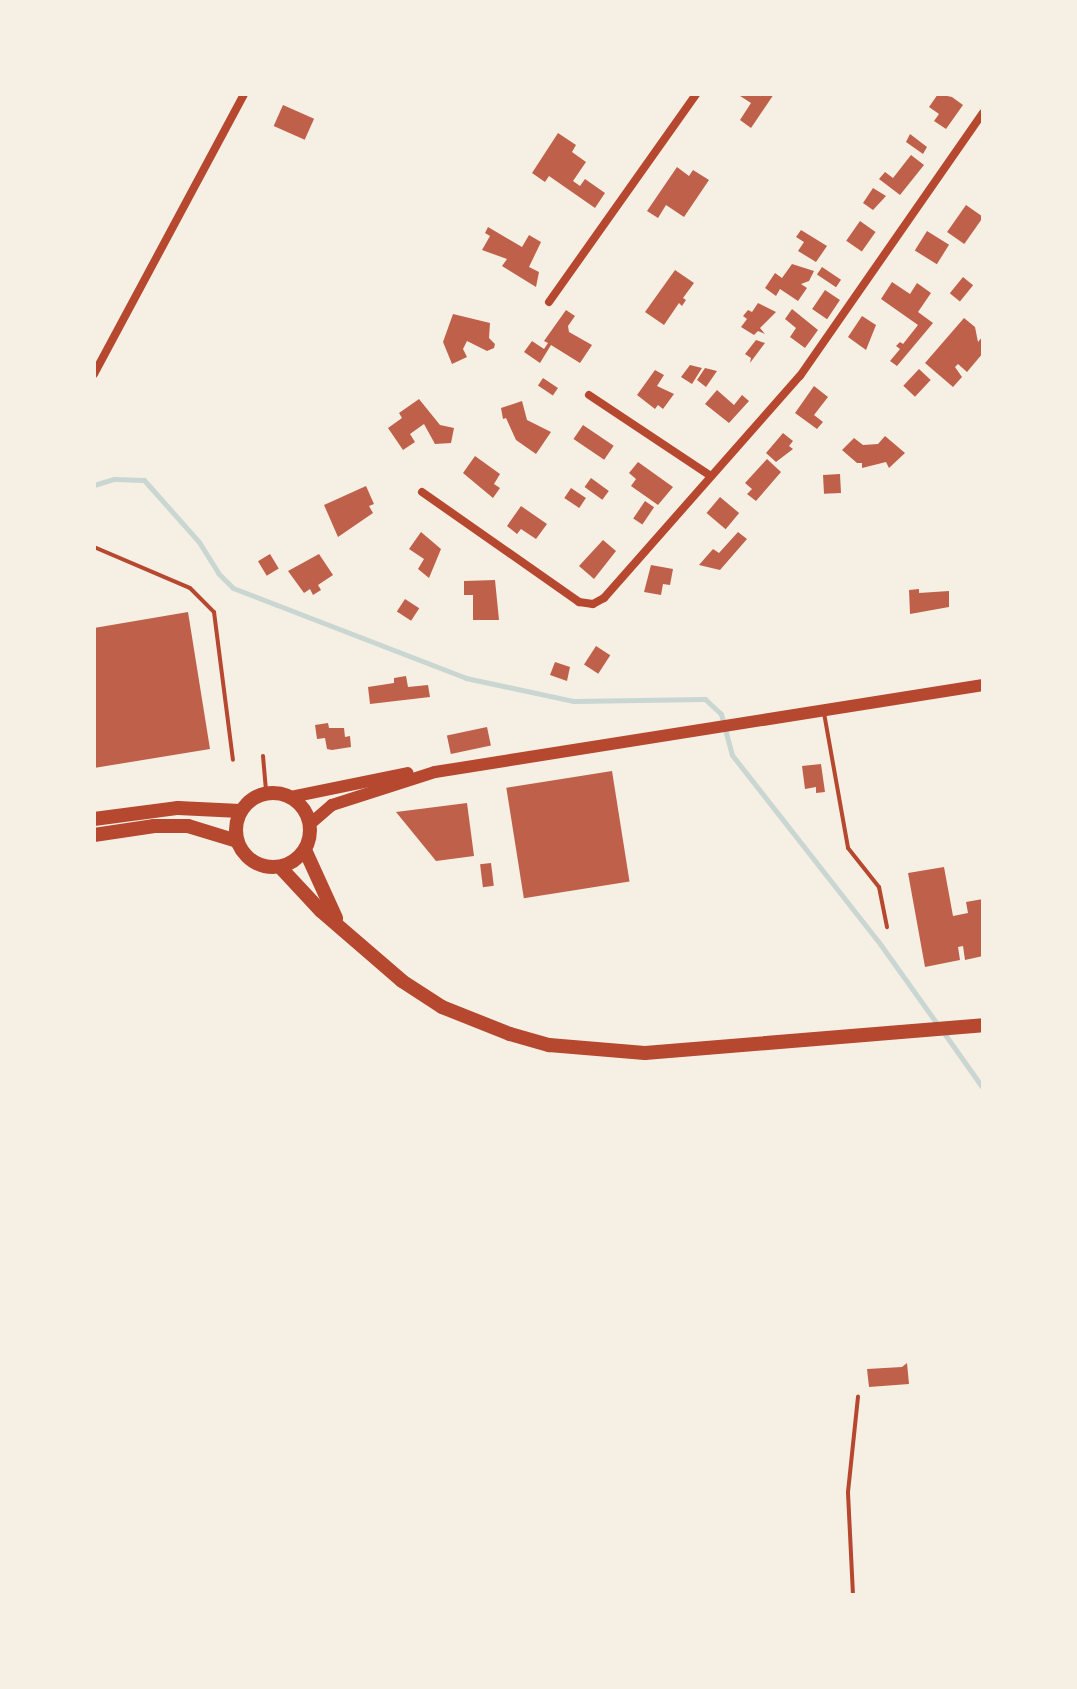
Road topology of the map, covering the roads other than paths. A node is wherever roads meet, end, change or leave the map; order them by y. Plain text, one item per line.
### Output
1 (244, 94) edge
2 (696, 94) edge
3 (983, 113) edge
4 (549, 302) dead end
5 (94, 374) edge
6 (589, 395) dead end
7 (711, 476) junction
8 (422, 492) dead end
9 (94, 547) edge
10 (983, 685) edge
11 (823, 711) junction
12 (263, 756) dead end
13 (233, 760) dead end
14 (435, 772) junction
15 (266, 793) junction
16 (291, 797) junction
17 (240, 811) junction
18 (94, 819) edge
19 (310, 824) junction
20 (94, 835) edge
21 (237, 841) junction
22 (305, 850) junction
23 (280, 867) junction
24 (340, 925) junction
25 (887, 927) dead end
26 (983, 1025) edge
27 (858, 1397) dead end
28 (853, 1595) edge

1 - 5 street
2 - 4 street
3 - 7 street
6 - 7 street
7 - 8 street
9 - 13 lane
10 - 11 main road
11 - 14 main road
11 - 25 lane
12 - 15 lane
14 - 16 main road
14 - 19 main road
15 - 16 main road
15 - 17 main road
16 - 19 main road
17 - 18 main road
17 - 21 main road
19 - 22 main road
20 - 21 main road
21 - 23 main road
22 - 23 main road
22 - 24 main road
23 - 24 main road
24 - 26 main road
27 - 28 lane

